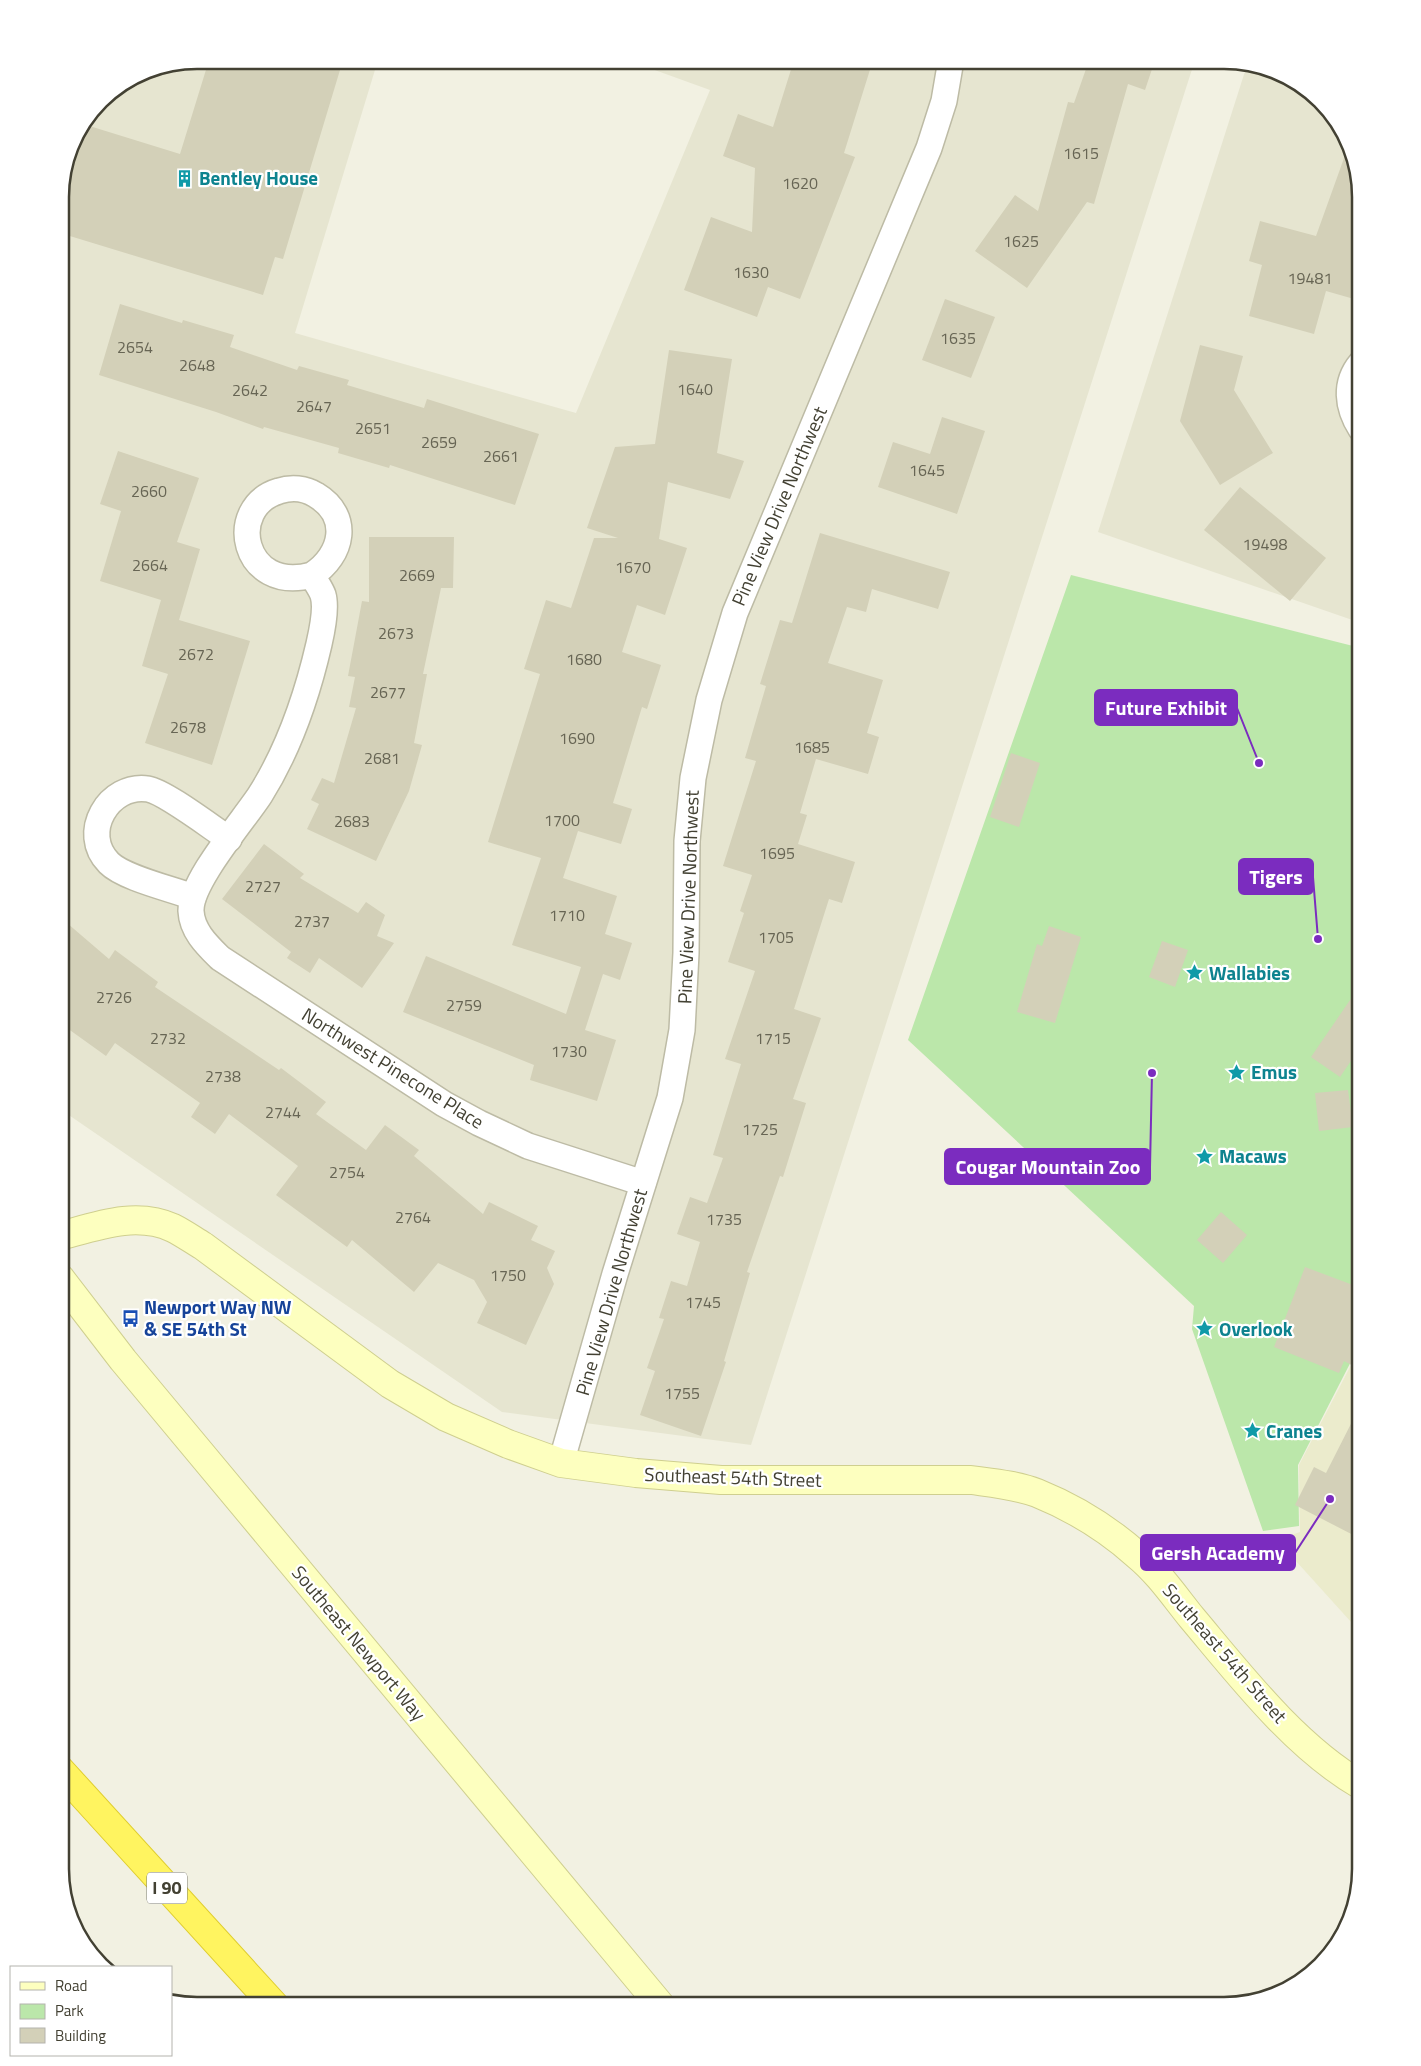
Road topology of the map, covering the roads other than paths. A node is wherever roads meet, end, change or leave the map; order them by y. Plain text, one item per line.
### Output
1 (949, 69) edge
2 (1352, 379) edge
3 (1352, 415) edge
4 (312, 575) dead end
5 (229, 838) junction
6 (193, 897) junction
7 (643, 1183) junction
8 (69, 1234) edge
9 (69, 1290) edge
10 (560, 1463) junction
11 (1352, 1778) edge
12 (69, 1780) edge
13 (267, 1997) edge
14 (654, 1997) edge

1 - 7 street, Pine View Drive Northwest
2 - 3 street
4 - 5 street, Northwest Pinecone Place
5 - 6 street, Northwest Pinecone Place
5 - 6 street
6 - 7 street, Northwest Pinecone Place
7 - 10 street, Pine View Drive Northwest
8 - 10 street, Southeast 54th Street
9 - 14 street, Southeast Newport Way
10 - 11 street, Southeast 54th Street
12 - 13 highway, I 90

